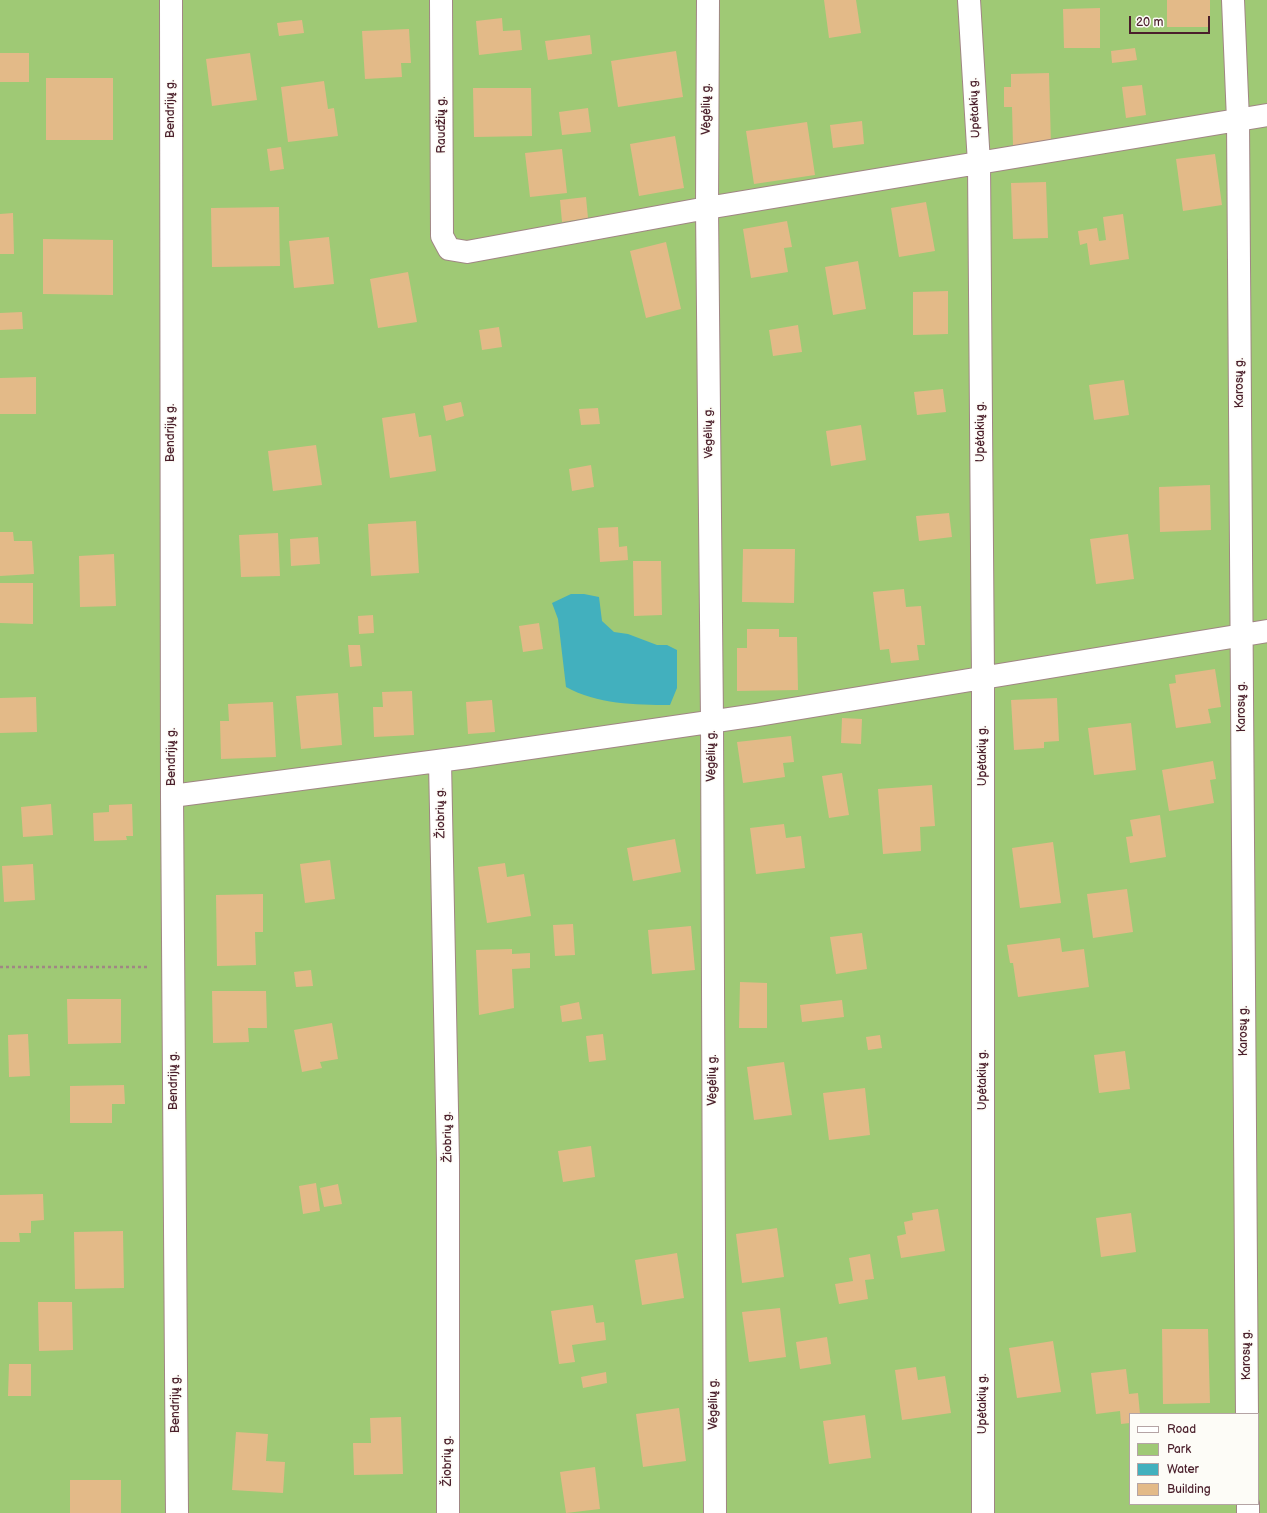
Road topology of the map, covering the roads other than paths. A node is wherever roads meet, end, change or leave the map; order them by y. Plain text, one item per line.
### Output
1 (171, 0) edge
2 (441, 0) edge
3 (708, 0) edge
4 (969, 0) edge
5 (1233, 0) edge
6 (1267, 115) edge
7 (1238, 120) junction
8 (979, 163) junction
9 (707, 208) junction
10 (1267, 631) edge
11 (1241, 636) junction
12 (983, 678) junction
13 (712, 721) junction
14 (440, 761) junction
15 (172, 796) junction
16 (1247, 1413) edge
17 (177, 1513) edge
18 (448, 1513) edge
19 (715, 1513) edge
20 (982, 1513) edge

1 - 15 street, Bendrijų g.
2 - 9 street, Raudžių g.
3 - 9 street, Vėgėlių g.
4 - 8 street, Upėtakių g.
5 - 7 street, Karosų g.
6 - 7 street
7 - 8 street
7 - 11 street, Karosų g.
8 - 9 street
8 - 12 street, Upėtakių g.
9 - 13 street, Vėgėlių g.
10 - 11 street
11 - 12 street
11 - 16 street, Karosų g.
12 - 13 street
12 - 20 street, Upėtakių g.
13 - 14 street
13 - 19 street, Vėgėlių g.
14 - 15 street
14 - 18 street, Žiobrių g.
15 - 17 street, Bendrijų g.

